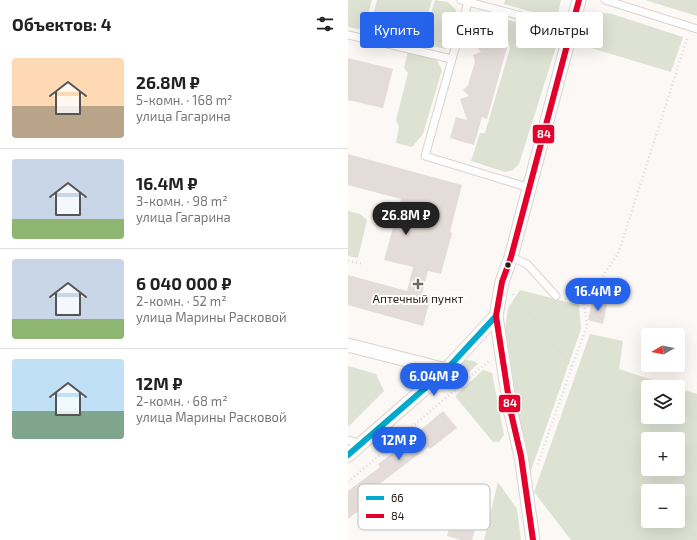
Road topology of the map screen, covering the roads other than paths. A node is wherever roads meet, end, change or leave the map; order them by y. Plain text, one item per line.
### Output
1 (579, 0) edge
2 (605, 0) edge
3 (464, 1) edge
4 (576, 12) edge
5 (516, 15) edge
6 (694, 28) edge
7 (348, 35) edge
8 (566, 48) edge
9 (452, 58) junction
10 (530, 188) junction
11 (512, 257) junction
12 (556, 296) road end
13 (496, 316) junction
14 (348, 345) edge
15 (446, 370) junction
16 (348, 440) edge
17 (361, 444) junction
18 (348, 454) edge
19 (533, 540) edge

1 - 4 street
2 - 6 lane
3 - 5 lane
3 - 9 lane
7 - 9 lane
8 - 10 street
9 - 10 lane
10 - 11 street
11 - 12 lane
11 - 13 street
13 - 15 street
13 - 19 street
14 - 15 street
15 - 17 street
16 - 17 lane
17 - 18 street

